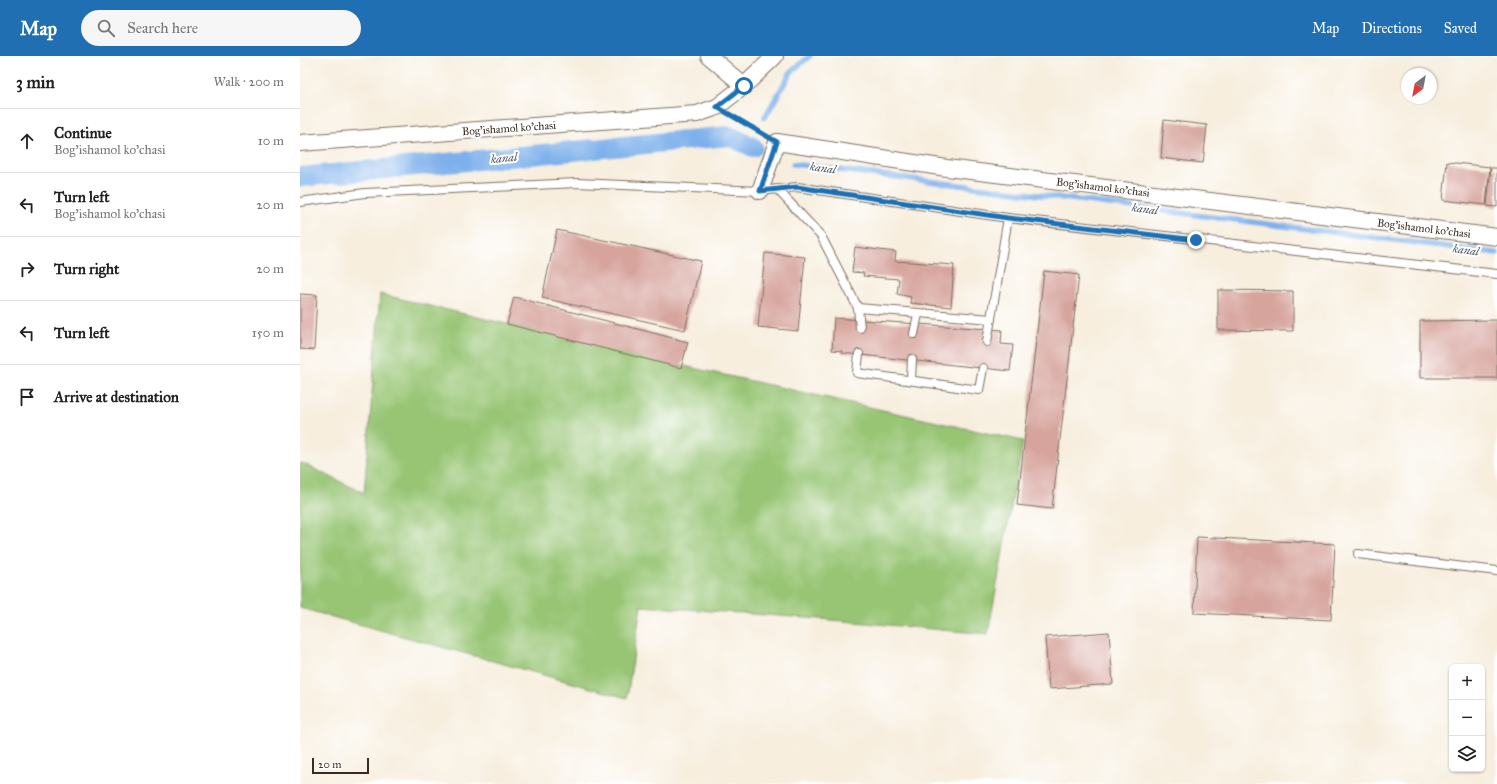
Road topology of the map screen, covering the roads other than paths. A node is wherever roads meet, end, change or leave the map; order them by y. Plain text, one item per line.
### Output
1 (709, 56) edge
2 (775, 56) edge
3 (744, 86) junction
4 (300, 143) edge
5 (777, 189) junction
6 (760, 191) junction
7 (300, 202) edge
8 (1008, 218) junction
9 (1497, 237) edge
10 (1497, 274) edge
11 (858, 308) junction
12 (918, 314) junction
13 (991, 319) junction
14 (860, 328) dead end
15 (914, 334) dead end
16 (987, 342) dead end
17 (859, 354) dead end
18 (912, 359) dead end
19 (983, 368) dead end
20 (911, 380) junction
21 (1358, 554) dead end
22 (1497, 571) edge

1 - 3 street
2 - 3 street, Bog'ishamol ko'chasi
3 - 4 street, Bog'ishamol ko'chasi
5 - 6 lane
5 - 8 lane
5 - 11 lane
6 - 7 lane
6 - 9 street, Bog'ishamol ko'chasi
8 - 10 lane
8 - 13 lane
11 - 12 lane
11 - 14 lane
12 - 13 lane
12 - 15 lane
13 - 16 lane
17 - 20 lane
18 - 20 lane
19 - 20 lane
21 - 22 lane

